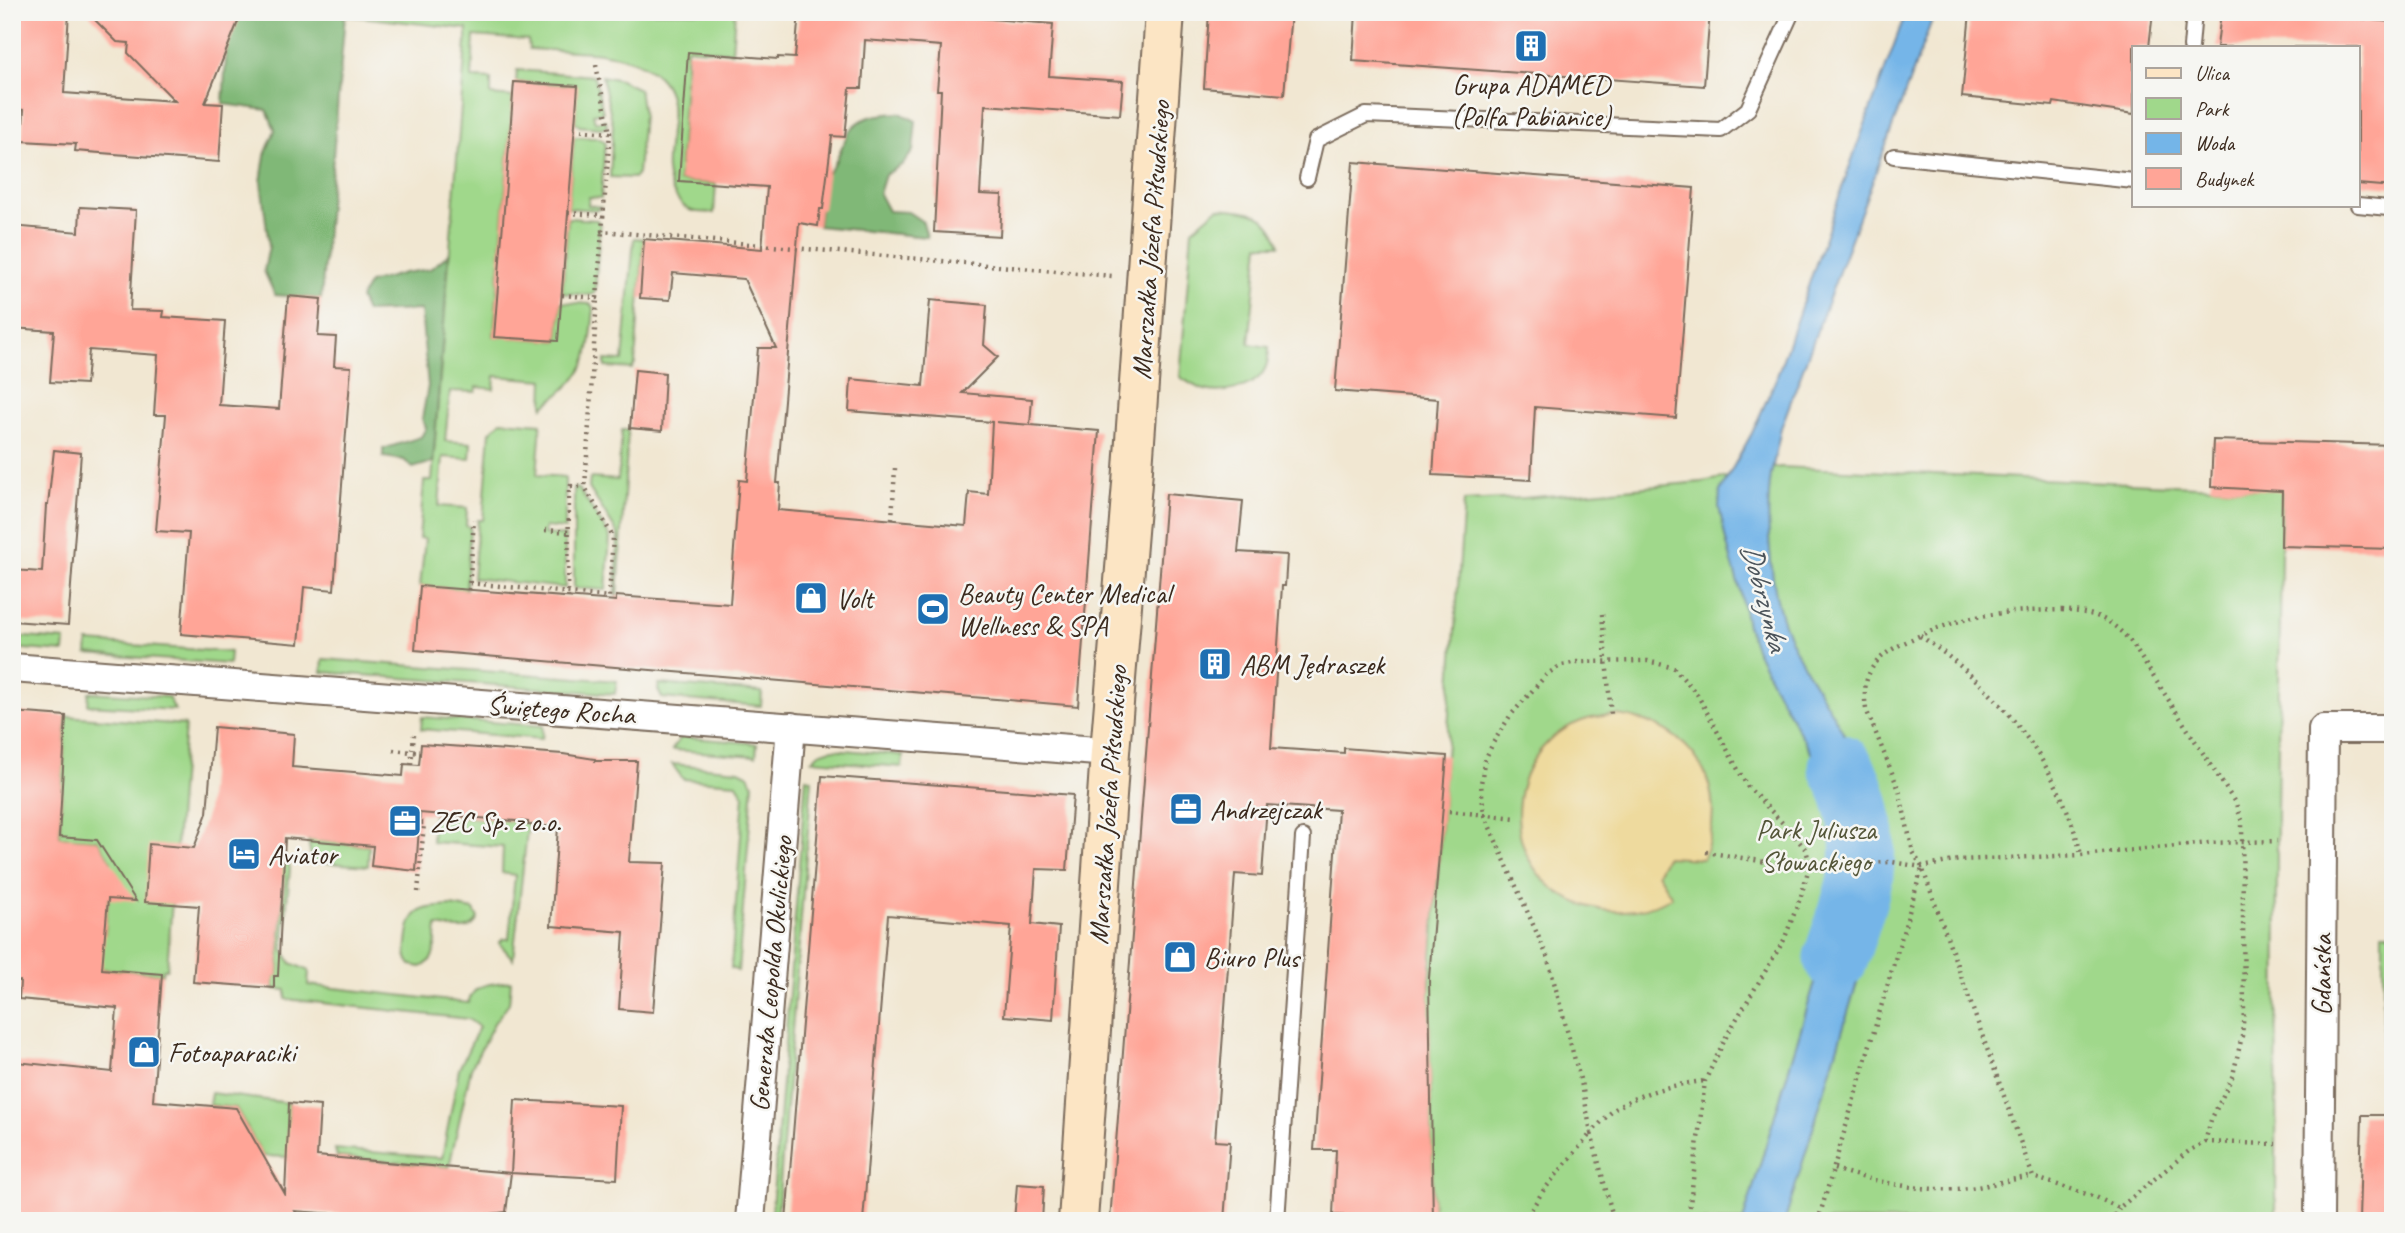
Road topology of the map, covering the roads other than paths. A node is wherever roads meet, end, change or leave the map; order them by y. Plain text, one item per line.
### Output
1 (1165, 12) edge
2 (1792, 12) edge
3 (2194, 12) edge
4 (2191, 46) edge
5 (1894, 156) dead end
6 (1307, 178) dead end
7 (2132, 181) edge
8 (2360, 205) edge
9 (2388, 208) dead end
10 (12, 668) edge
11 (791, 727) junction
12 (2393, 729) edge
13 (1110, 752) junction
14 (1303, 837) dead end
15 (750, 1221) edge
16 (1078, 1221) edge
17 (1278, 1221) edge
18 (2319, 1221) edge

1 - 13 street, Marszałka Józefa Piłsudskiego
2 - 6 lane
3 - 4 lane
5 - 7 lane
8 - 9 lane
10 - 11 street, Świętego Rocha
11 - 13 street, Świętego Rocha
11 - 15 street, Generała Leopolda Okulickiego
12 - 18 street, Gdańska
13 - 16 street, Marszałka Józefa Piłsudskiego
14 - 17 lane

